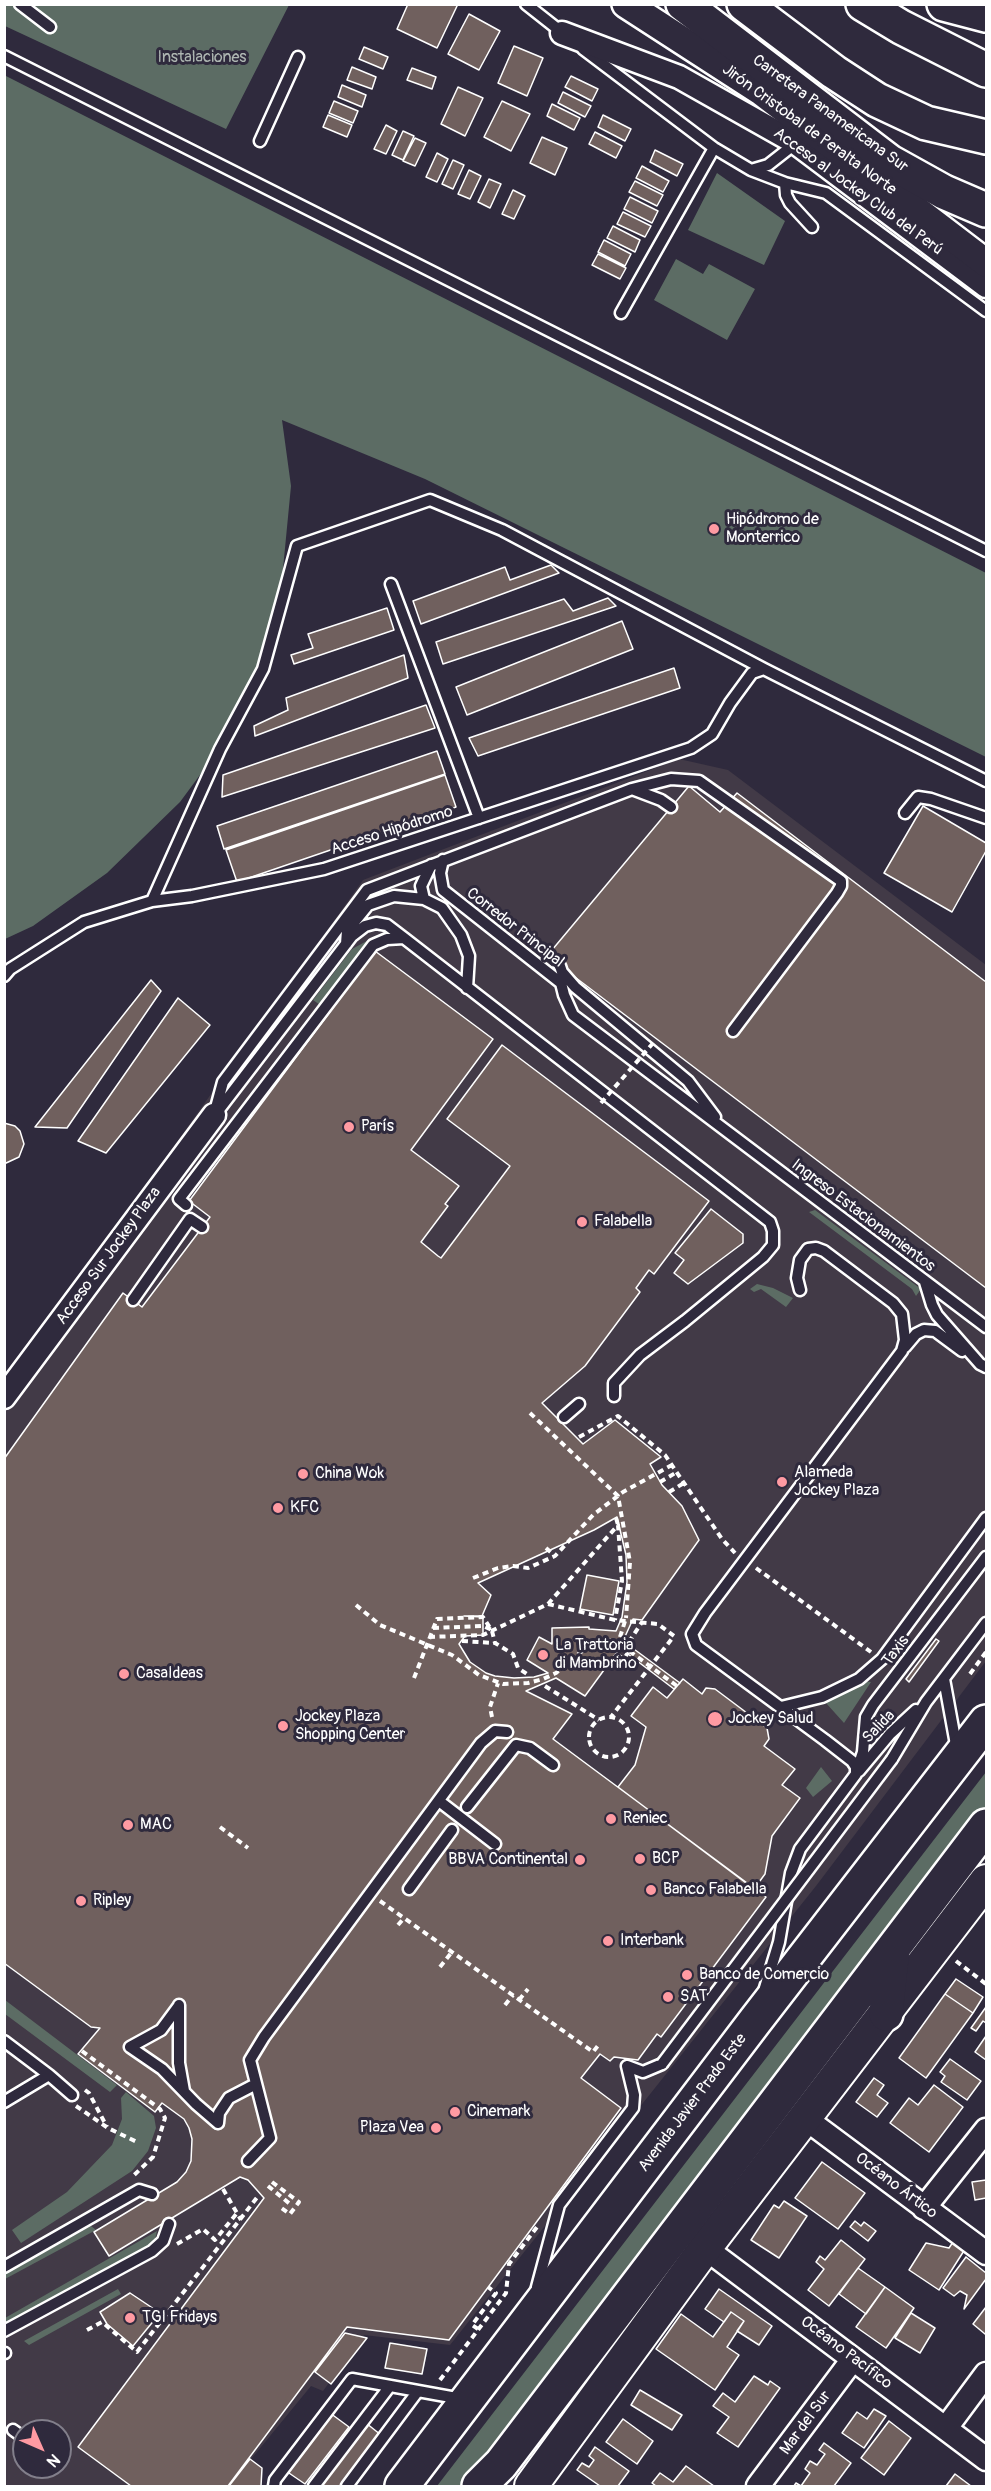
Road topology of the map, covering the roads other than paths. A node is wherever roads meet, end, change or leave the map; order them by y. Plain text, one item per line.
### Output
1 (20, 4) edge
2 (526, 4) edge
3 (626, 4) edge
4 (683, 4) edge
5 (744, 4) edge
6 (863, 4) edge
7 (944, 4) edge
8 (987, 15) edge
9 (50, 27) dead end
10 (562, 33) junction
11 (4, 56) edge
12 (298, 57) dead end
13 (987, 70) edge
14 (987, 137) edge
15 (260, 141) dead end
16 (796, 143) junction
17 (714, 148) junction
18 (890, 162) junction
19 (751, 170) junction
20 (785, 183) junction
21 (987, 210) edge
22 (812, 227) dead end
23 (987, 235) edge
24 (987, 263) edge
25 (987, 286) edge
26 (987, 311) edge
27 (621, 313) dead end
28 (987, 550) edge
29 (391, 584) dead end
30 (764, 669) junction
31 (987, 781) edge
32 (632, 789) junction
33 (671, 807) dead end
34 (905, 813) dead end
35 (479, 818) junction
36 (987, 818) edge
37 (446, 859) junction
38 (431, 865) junction
39 (424, 899) junction
40 (152, 901) junction
41 (404, 938) junction
42 (346, 944) junction
43 (560, 966) dead end
44 (6, 972) edge
45 (467, 988) junction
46 (733, 1030) dead end
47 (214, 1115) junction
48 (723, 1127) junction
49 (186, 1205) dead end
50 (202, 1227) dead end
51 (925, 1282) junction
52 (800, 1290) dead end
53 (133, 1300) dead end
54 (987, 1327) edge
55 (902, 1351) junction
56 (984, 1367) edge
57 (614, 1396) dead end
58 (4, 1397) edge
59 (579, 1404) dead end
60 (564, 1417) dead end
61 (987, 1518) edge
62 (987, 1557) edge
63 (987, 1623) edge
64 (944, 1679) junction
65 (926, 1702) junction
66 (781, 1707) junction
67 (987, 1722) edge
68 (507, 1732) dead end
69 (958, 1758) junction
70 (553, 1765) dead end
71 (856, 1774) junction
72 (439, 1801) junction
73 (467, 1807) dead end
74 (987, 1826) edge
75 (452, 1830) dead end
76 (495, 1844) dead end
77 (987, 1881) edge
78 (410, 1889) dead end
79 (893, 1950) junction
80 (886, 2014) junction
81 (755, 2021) junction
82 (4, 2041) edge
83 (49, 2075) junction
84 (256, 2084) junction
85 (184, 2091) junction
86 (71, 2098) road end
87 (4, 2102) edge
88 (806, 2119) junction
89 (987, 2130) edge
90 (248, 2161) dead end
91 (152, 2194) dead end
92 (924, 2208) junction
93 (169, 2224) dead end
94 (705, 2248) junction
95 (987, 2253) edge
96 (4, 2266) edge
97 (522, 2327) junction
98 (4, 2331) edge
99 (853, 2359) junction
100 (987, 2374) edge
101 (390, 2386) junction
102 (418, 2391) junction
103 (468, 2399) junction
104 (946, 2428) junction
105 (987, 2459) edge
106 (489, 2479) edge
107 (273, 2487) edge
108 (314, 2487) edge
109 (347, 2487) edge
110 (402, 2487) edge
111 (531, 2487) edge
112 (758, 2487) edge

1 - 9 lane
2 - 10 lane
3 - 24 street, Jirón Cristobal de Peralta Norte
4 - 18 main road, Carretera Panamericana Sur
5 - 14 main road
6 - 13 main road
7 - 8 main road
10 - 16 street, Acceso al Jockey Club del Perú
10 - 17 lane
11 - 28 lane
12 - 15 lane
16 - 19 lane
16 - 25 street, Acceso al Jockey Club del Perú
17 - 19 lane
17 - 27 lane
18 - 21 main road, Carretera Panamericana Sur
18 - 23 main road
19 - 20 lane
20 - 22 lane
20 - 26 lane
29 - 35 lane
30 - 31 lane
30 - 35 lane, Acceso Hipódromo
30 - 40 lane
32 - 33 lane
32 - 37 lane
32 - 46 lane
34 - 36 lane
35 - 40 lane, Acceso Hipódromo
37 - 38 lane
37 - 48 lane, Corredor Principal
38 - 39 lane
38 - 47 lane
39 - 42 lane
39 - 45 lane
40 - 44 lane, Acceso Hipódromo
41 - 42 lane
41 - 45 lane
41 - 49 lane
42 - 47 lane
43 - 48 lane
45 - 57 lane
47 - 58 street, Acceso Sur Jockey Plaza
48 - 51 lane, Ingreso Estacionamientos
50 - 53 lane
51 - 54 lane, Ingreso Estacionamientos
51 - 56 lane
52 - 55 lane
55 - 56 lane
55 - 66 lane
59 - 60 lane
61 - 66 lane
62 - 71 lane, Taxis
63 - 64 lane
64 - 65 lane
64 - 69 lane
65 - 71 lane, Salida
65 - 97 lane, bridge
66 - 71 lane
67 - 69 main road, Avenida Javier Prado Este
68 - 72 lane
69 - 81 main road, Avenida Javier Prado Este
70 - 73 lane
71 - 81 lane, Salida
72 - 76 lane
72 - 84 lane
74 - 79 main road
75 - 78 lane
77 - 80 main road
79 - 80 main road
79 - 106 main road
80 - 88 main road
81 - 97 main road, Avenida Javier Prado Este
82 - 83 lane
83 - 86 lane
83 - 87 lane
84 - 85 lane
84 - 90 lane
85 - 85 lane
88 - 92 street, Océano Ártico
88 - 94 main road
89 - 92 street
91 - 96 lane
92 - 95 street, Océano Ártico
93 - 98 lane
94 - 99 street, Océano Pacífico
94 - 111 main road
97 - 103 main road, Avenida Javier Prado Este
99 - 104 street, Océano Pacífico
99 - 112 street, Mar del Sur
100 - 104 street
101 - 102 lane
101 - 107 lane
101 - 108 lane
102 - 103 lane
102 - 109 lane
103 - 110 main road, Avenida Javier Prado Este
104 - 105 street, Océano Pacífico

